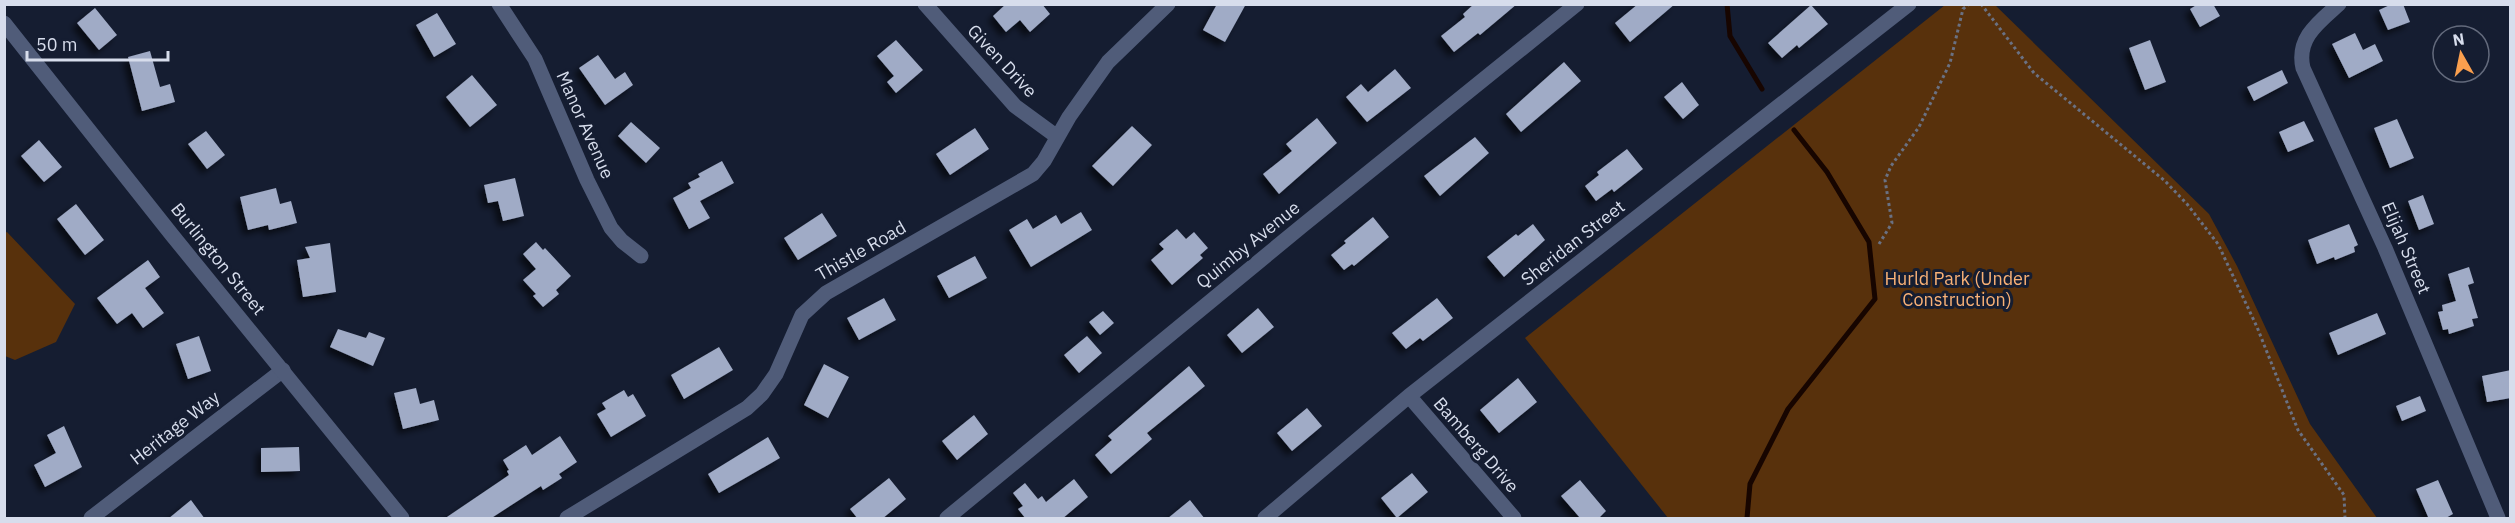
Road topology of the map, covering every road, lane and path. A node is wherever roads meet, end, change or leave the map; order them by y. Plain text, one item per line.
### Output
1 (499, 4) edge
2 (925, 4) edge
3 (1168, 4) edge
4 (1577, 4) edge
5 (1908, 4) edge
6 (1969, 4) edge
7 (1981, 4) edge
8 (2339, 4) edge
9 (4, 23) edge
10 (1056, 136) junction
11 (1879, 244) dead end
12 (640, 256) dead end
13 (283, 370) junction
14 (1409, 396) junction
15 (91, 519) edge
16 (402, 519) edge
17 (567, 519) edge
18 (947, 519) edge
19 (1266, 519) edge
20 (1514, 519) edge
21 (2344, 519) edge
22 (2498, 519) edge

1 - 12 street, Manor Avenue
2 - 10 street, Given Drive
3 - 10 street, Thistle Road
4 - 18 street, Quimby Avenue
5 - 14 street, Sheridan Street
6 - 11 path
7 - 21 path
8 - 22 street, Elijah Street
9 - 13 street, Burlington Street
10 - 17 street, Thistle Road
13 - 15 street, Heritage Way
13 - 16 street, Burlington Street
14 - 19 street, Sheridan Street
14 - 20 street, Bamberg Drive

